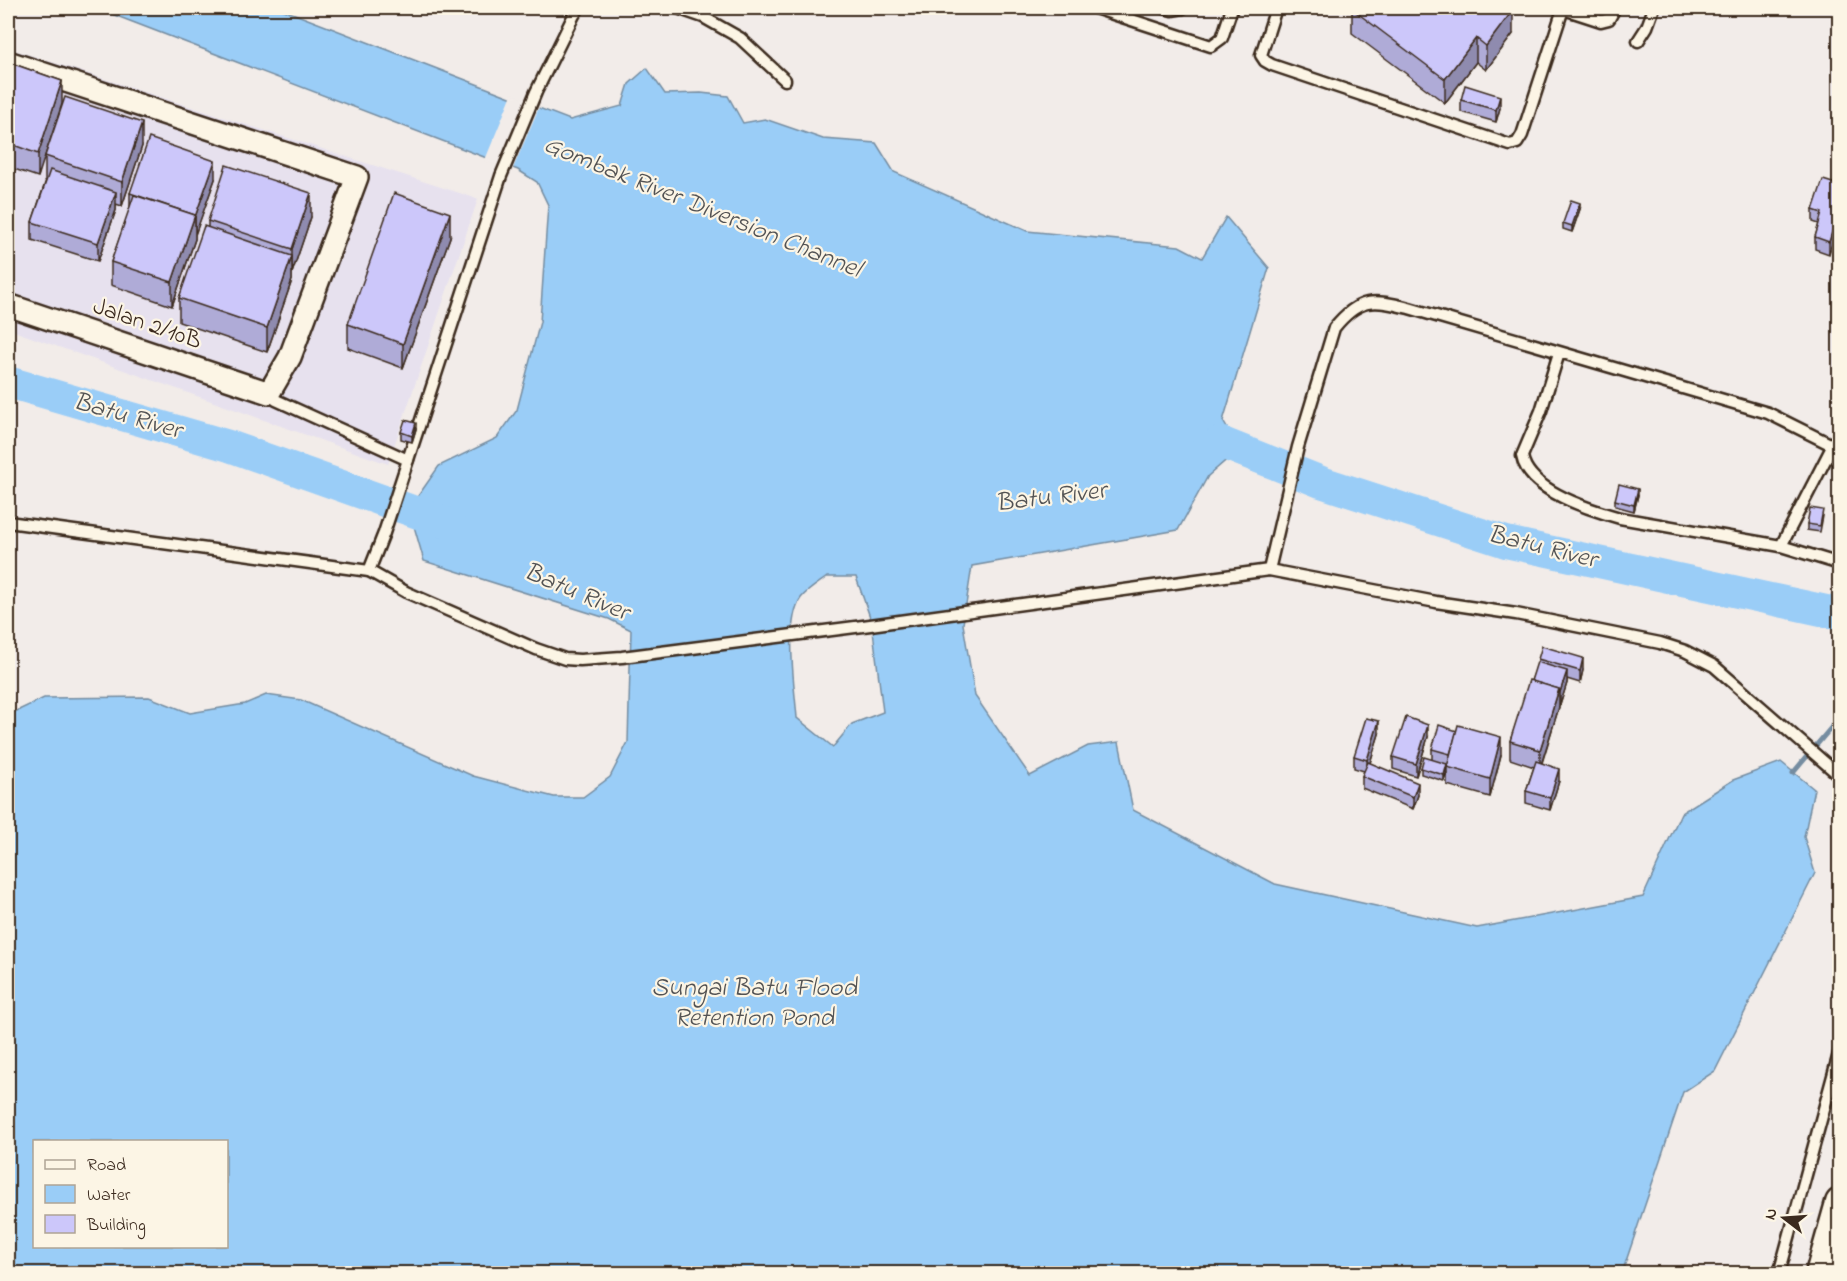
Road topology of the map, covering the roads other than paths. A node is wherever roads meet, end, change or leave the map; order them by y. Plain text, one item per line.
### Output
1 (579, 8) edge
2 (677, 8) edge
3 (1095, 8) edge
4 (1165, 8) edge
5 (1183, 8) edge
6 (1232, 8) edge
7 (1276, 8) edge
8 (1562, 8) edge
9 (1614, 8) edge
10 (1654, 8) edge
11 (1638, 41) dead end
12 (8, 62) edge
13 (785, 80) dead end
14 (8, 305) edge
15 (1558, 353) junction
16 (269, 393) junction
17 (1836, 447) edge
18 (408, 460) junction
19 (8, 522) edge
20 (1781, 546) junction
21 (1839, 564) edge
22 (1269, 570) junction
23 (369, 571) junction
24 (1839, 776) edge
25 (1839, 1050) edge
26 (1839, 1203) edge
27 (1779, 1274) edge
28 (1820, 1274) edge

1 - 18 lane
2 - 13 lane
3 - 6 lane
4 - 5 lane
7 - 8 lane
8 - 9 lane
10 - 11 lane
12 - 16 street
14 - 16 street, Jalan 2/10B
15 - 17 lane
15 - 20 lane
15 - 22 lane
16 - 18 lane
17 - 20 lane
18 - 23 lane
19 - 23 lane
20 - 21 lane
22 - 23 lane
22 - 24 lane
25 - 27 lane
26 - 28 street

